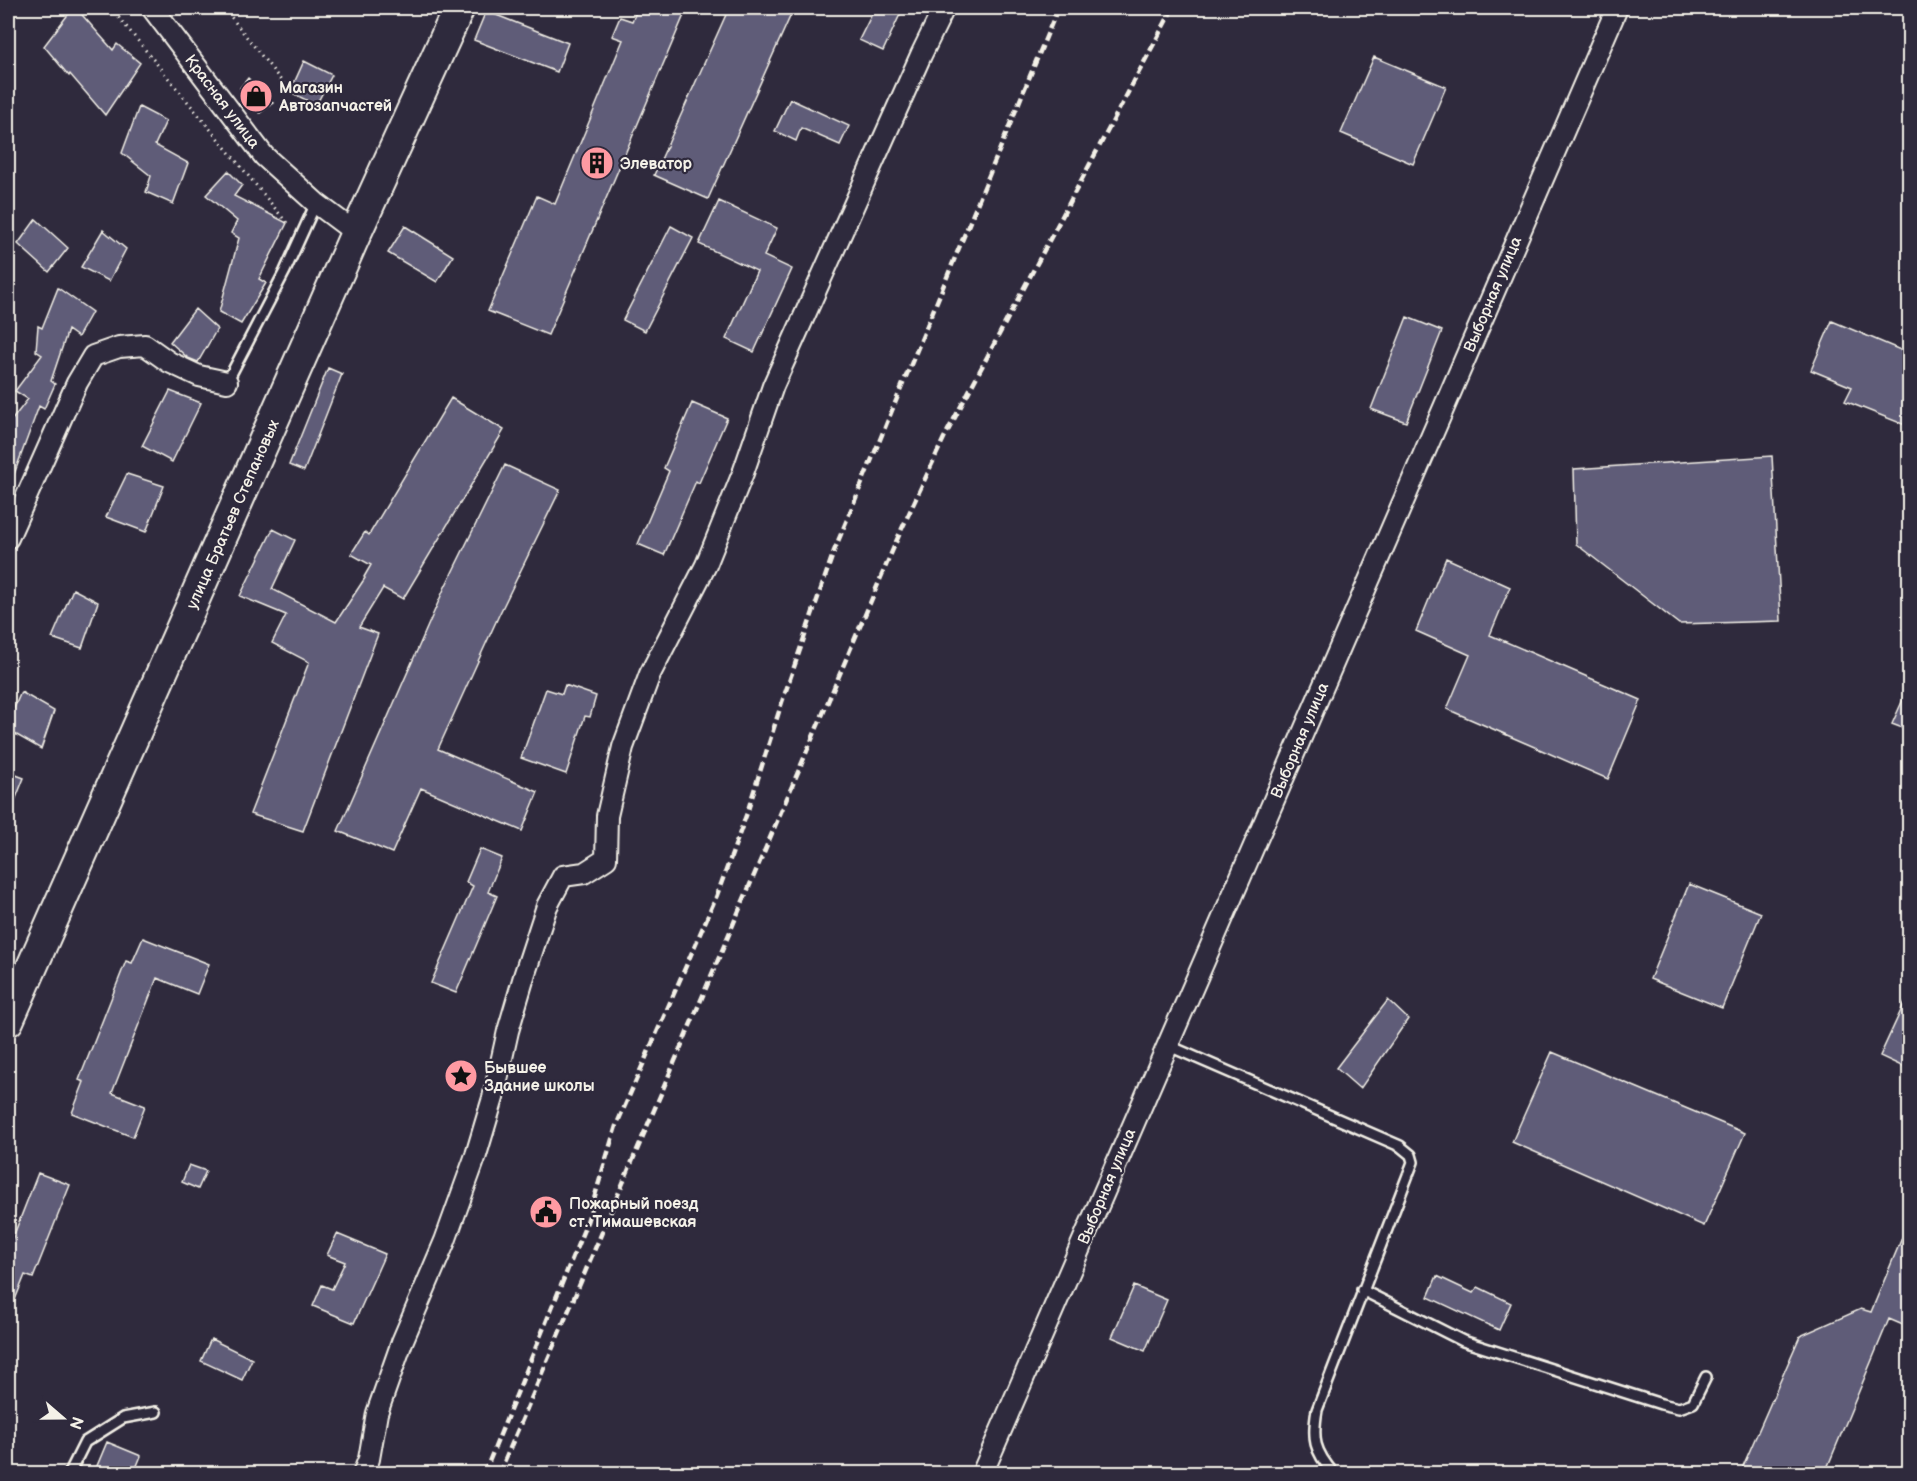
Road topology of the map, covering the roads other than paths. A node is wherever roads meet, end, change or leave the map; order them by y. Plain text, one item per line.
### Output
1 (152, 8) edge
2 (459, 8) edge
3 (944, 8) edge
4 (1617, 8) edge
5 (316, 203) junction
6 (356, 233) junction
7 (227, 382) joint
8 (8, 538) edge
9 (8, 1021) edge
10 (1167, 1046) junction
11 (1362, 1290) junction
12 (1706, 1377) dead end
13 (156, 1412) dead end
14 (69, 1473) edge
15 (363, 1473) edge
16 (982, 1473) edge
17 (1334, 1473) edge

1 - 5 street, Красная улица
2 - 6 main road, улица Братьев Степановых
3 - 15 street
4 - 10 street, Выборная улица
5 - 6 street, Красная улица
5 - 7 lane
6 - 9 main road, улица Братьев Степановых
7 - 8 street
10 - 11 lane
10 - 16 street, Выборная улица
11 - 12 lane
11 - 17 lane
13 - 14 lane

